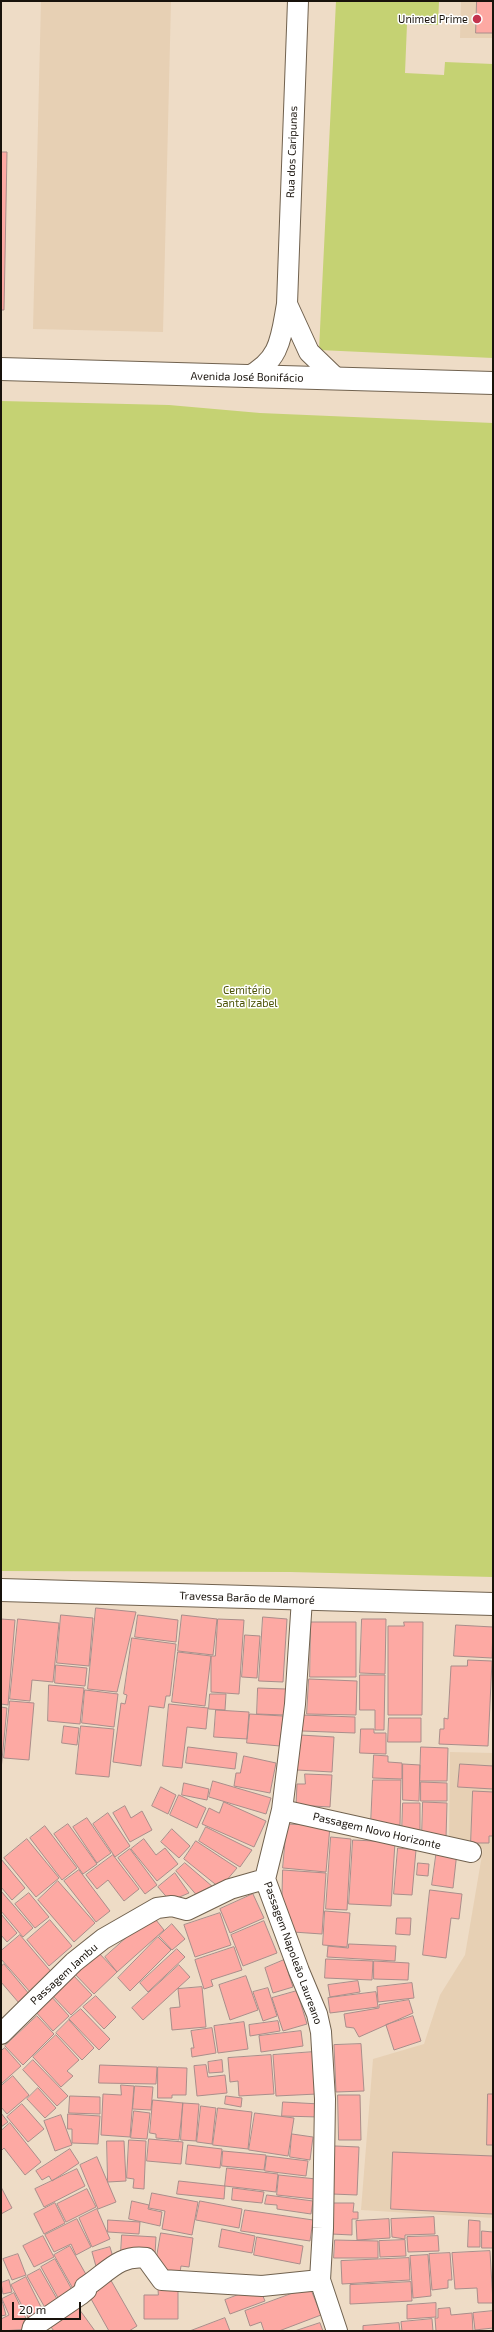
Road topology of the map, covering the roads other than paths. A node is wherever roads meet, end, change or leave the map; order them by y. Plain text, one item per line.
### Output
1 (298, 1) edge
2 (287, 304) junction
3 (1, 369) edge
4 (246, 377) junction
5 (337, 379) junction
6 (493, 383) edge
7 (1, 1590) edge
8 (302, 1599) junction
9 (493, 1604) edge
10 (282, 1810) junction
11 (471, 1852) dead end
12 (265, 1879) junction
13 (1, 2034) edge
14 (320, 2280) junction
15 (32, 2331) edge
16 (337, 2331) edge

1 - 2 street, Rua dos Caripunas
2 - 4 street, Rua dos Caripunas
2 - 5 street, Rua dos Caripunas
3 - 4 main road, Avenida José Bonifácio
4 - 5 main road, Avenida José Bonifácio
5 - 6 main road, Avenida José Bonifácio
7 - 8 main road, Travessa Barão de Mamoré
8 - 9 main road, Travessa Barão de Mamoré
8 - 10 street, Passagem Napoleão Laureano
10 - 11 street, Passagem Novo Horizonte
10 - 12 street, Passagem Napoleão Laureano
12 - 13 street, Passagem Jambu
12 - 14 street, Passagem Napoleão Laureano
14 - 15 street
14 - 16 street, Passagem Napoleão Laureano

